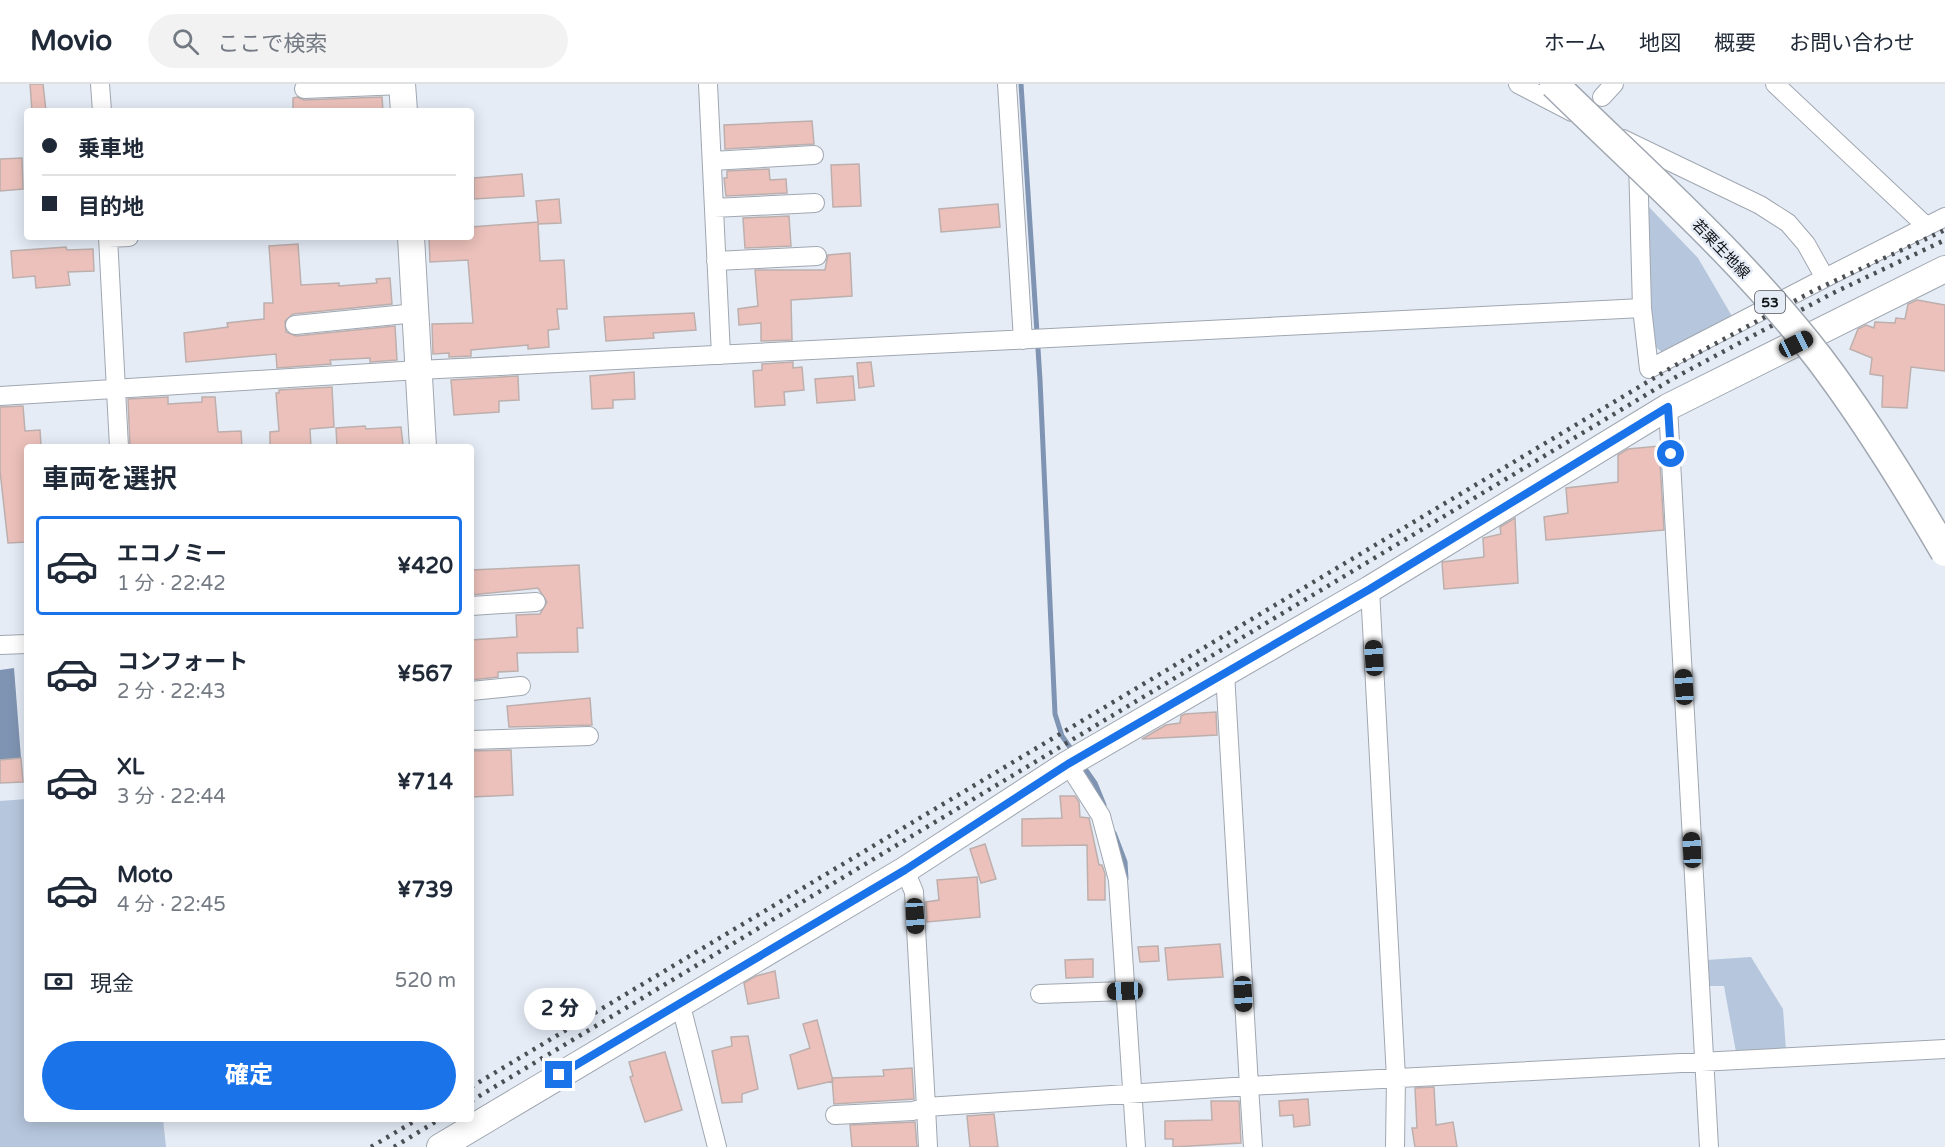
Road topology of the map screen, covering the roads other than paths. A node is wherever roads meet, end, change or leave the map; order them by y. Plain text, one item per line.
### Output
1 (100, 84) edge
2 (402, 84) edge
3 (708, 84) edge
4 (1007, 84) edge
5 (1518, 84) edge
6 (1554, 84) edge
7 (1775, 84) edge
8 (304, 89) dead end
9 (102, 108) edge
10 (404, 108) edge
11 (1638, 147) junction
12 (814, 154) dead end
13 (711, 160) junction
14 (815, 203) dead end
15 (714, 208) junction
16 (1945, 216) edge
17 (1925, 225) junction
18 (108, 240) edge
19 (411, 240) edge
20 (818, 256) dead end
21 (716, 261) junction
22 (1945, 269) edge
23 (1825, 278) junction
24 (1642, 308) junction
25 (416, 313) junction
26 (295, 325) dead end
27 (1023, 340) junction
28 (721, 355) junction
29 (419, 370) junction
30 (116, 389) junction
31 (0, 396) edge
32 (1668, 407) junction
33 (119, 444) edge
34 (423, 444) edge
35 (1945, 552) edge
36 (1370, 589) junction
37 (536, 602) dead end
38 (474, 606) edge
39 (24, 644) edge
40 (0, 645) edge
41 (1225, 673) junction
42 (521, 686) dead end
43 (474, 691) edge
44 (589, 736) dead end
45 (474, 740) edge
46 (1068, 764) junction
47 (905, 870) junction
48 (1125, 991) junction
49 (1040, 994) dead end
50 (680, 1002) junction
51 (1945, 1049) edge
52 (1704, 1060) junction
53 (1396, 1078) junction
54 (1249, 1086) junction
55 (1132, 1095) junction
56 (926, 1107) junction
57 (836, 1114) dead end
58 (462, 1133) edge
59 (440, 1147) edge
60 (717, 1147) edge
61 (928, 1147) edge
62 (1136, 1147) edge
63 (1253, 1147) edge
64 (1395, 1147) edge
65 (1709, 1147) edge

1 - 9 street
2 - 8 street
2 - 10 street
3 - 13 street
4 - 27 street
5 - 11 street
6 - 35 main road, 若栗生地線 / 53, bridge
7 - 17 street
11 - 23 street
11 - 24 street
12 - 13 street
13 - 15 street
14 - 15 street
15 - 21 street
16 - 17 street
17 - 23 street
18 - 30 street
19 - 25 street
20 - 21 street
21 - 28 street
22 - 32 street
23 - 24 street
24 - 27 street
25 - 26 street
25 - 29 street
27 - 28 street
28 - 29 street
29 - 30 street
29 - 34 street
30 - 31 street
30 - 33 street
32 - 36 street
32 - 52 street
36 - 41 street
36 - 53 street
37 - 38 street
39 - 40 street
41 - 46 street
41 - 54 street
42 - 43 street
44 - 45 street
46 - 47 street
46 - 48 street
47 - 50 street
47 - 56 street
48 - 49 street
48 - 55 street
50 - 58 street
50 - 60 street
51 - 52 street
52 - 53 street
52 - 65 street
53 - 54 street
53 - 64 street
54 - 55 street
54 - 63 street
55 - 56 street
55 - 62 street
56 - 57 street
56 - 61 street
58 - 59 street

